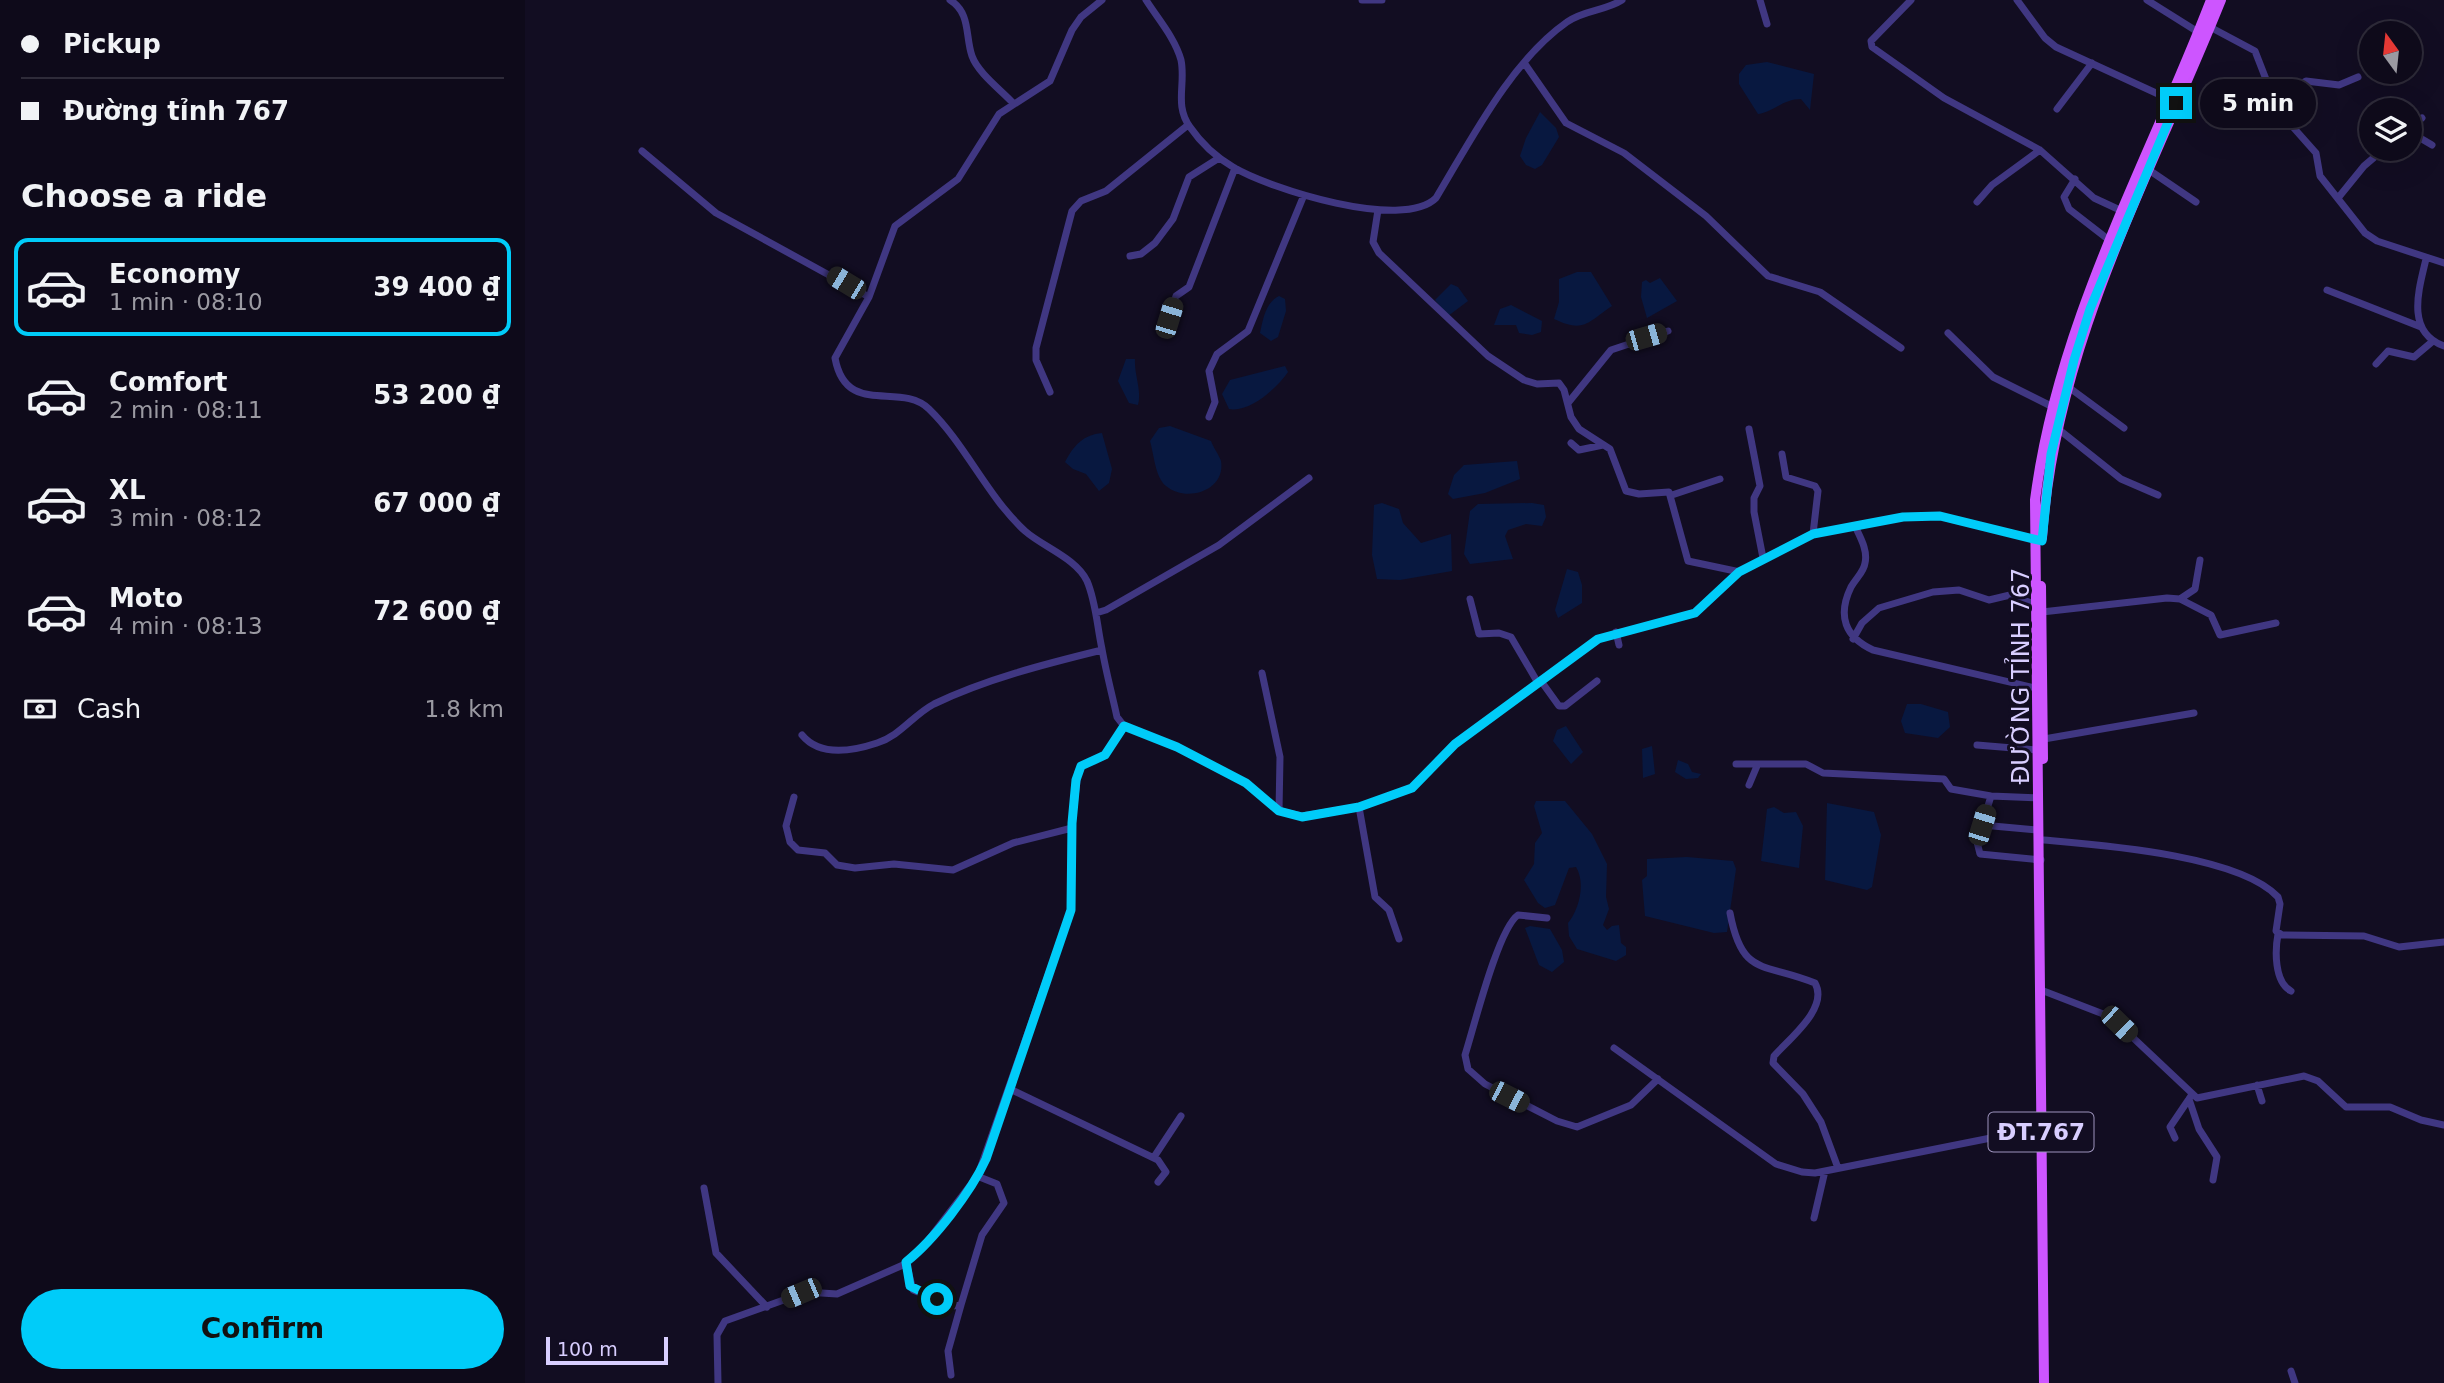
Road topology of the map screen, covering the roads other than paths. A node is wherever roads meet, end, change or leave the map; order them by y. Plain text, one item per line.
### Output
1 (950, 0) edge
2 (1103, 0) edge
3 (1146, 0) edge
4 (1361, 0) edge
5 (1382, 0) edge
6 (1622, 0) edge
7 (1760, 0) edge
8 (1911, 0) edge
9 (2017, 0) edge
10 (2147, 0) edge
11 (2215, 3) edge
12 (1767, 24) dead end
13 (2210, 27) junction
14 (2198, 32) junction
15 (2092, 63) junction
16 (1525, 64) junction
17 (2358, 77) dead end
18 (2169, 99) junction
19 (2277, 99) junction
20 (1013, 103) junction
21 (2057, 109) dead end
22 (1188, 125) junction
23 (2422, 138) edge
24 (2432, 145) dead end
25 (2040, 150) junction
26 (642, 151) dead end
27 (1219, 158) junction
28 (2370, 161) edge
29 (1235, 168) junction
30 (2149, 170) junction
31 (2075, 180) junction
32 (1304, 195) junction
33 (2338, 198) junction
34 (1977, 202) dead end
35 (2196, 202) dead end
36 (1378, 210) junction
37 (2122, 211) junction
38 (2109, 240) junction
39 (1130, 256) dead end
40 (2426, 258) junction
41 (2444, 263) edge
42 (2327, 290) dead end
43 (869, 297) junction
44 (1169, 318) dead end
45 (2421, 327) junction
46 (1668, 331) dead end
47 (1948, 333) dead end
48 (2433, 341) junction
49 (2444, 346) edge
50 (1901, 348) dead end
51 (2376, 364) dead end
52 (2067, 386) junction
53 (1050, 392) dead end
54 (1568, 403) junction
55 (2051, 406) junction
56 (1209, 417) dead end
57 (2056, 428) junction
58 (2124, 428) dead end
59 (1749, 429) dead end
60 (1571, 443) dead end
61 (1604, 445) junction
62 (1782, 454) dead end
63 (1309, 478) dead end
64 (1720, 479) dead end
65 (1672, 495) junction
66 (2158, 495) dead end
67 (1855, 526) junction
68 (1813, 534) junction
69 (2038, 540) junction
70 (1763, 558) junction
71 (2200, 560) dead end
72 (1739, 572) junction
73 (1470, 599) dead end
74 (2179, 599) junction
75 (2038, 608) junction
76 (1096, 613) junction
77 (2276, 623) dead end
78 (1616, 632) junction
79 (1853, 639) junction
80 (1619, 645) dead end
81 (1102, 650) junction
82 (1262, 673) dead end
83 (1597, 681) dead end
84 (1539, 682) junction
85 (2035, 688) junction
86 (2195, 713) dead end
87 (1124, 726) junction
88 (802, 735) dead end
89 (2044, 739) junction
90 (1977, 745) dead end
91 (2036, 750) junction
92 (1736, 764) dead end
93 (1757, 766) junction
94 (1749, 785) dead end
95 (1991, 796) junction
96 (794, 797) dead end
97 (2037, 798) junction
98 (1359, 807) junction
99 (1279, 811) junction
100 (1982, 825) junction
101 (1072, 828) junction
102 (2041, 835) junction
103 (2040, 860) junction
104 (1730, 913) dead end
105 (1547, 918) dead end
106 (2278, 934) junction
107 (1399, 939) dead end
108 (2444, 941) edge
109 (2041, 990) junction
110 (2291, 991) dead end
111 (1614, 1048) dead end
112 (1658, 1079) junction
113 (2257, 1085) junction
114 (1010, 1089) junction
115 (2191, 1097) junction
116 (2262, 1101) dead end
117 (1181, 1116) dead end
118 (2444, 1125) edge
119 (2041, 1128) junction
120 (2175, 1138) dead end
121 (1154, 1157) junction
122 (1838, 1168) junction
123 (1825, 1171) junction
124 (977, 1177) junction
125 (2213, 1180) dead end
126 (1158, 1181) dead end
127 (704, 1188) dead end
128 (1814, 1218) dead end
129 (906, 1262) junction
130 (961, 1305) junction
131 (767, 1307) junction
132 (2291, 1371) dead end
133 (951, 1375) dead end
134 (718, 1383) edge
135 (2044, 1383) edge
136 (2295, 1383) edge

1 - 20 street
2 - 20 street
3 - 22 street
4 - 5 street
6 - 16 street
7 - 12 street
8 - 25 street
9 - 15 street
10 - 14 street
11 - 13 main road, ĐƯỜNG TỈNH 767 / ĐT.767
11 - 14 main road, ĐƯỜNG TỈNH 767 / ĐT.767
13 - 19 street
13 - 30 main road, ĐƯỜNG TỈNH 767 / ĐT.767
14 - 18 main road, ĐƯỜNG TỈNH 767 / ĐT.767
15 - 18 street
15 - 21 street
16 - 36 street
16 - 50 street
17 - 19 street
18 - 37 main road, ĐƯỜNG TỈNH 767 / ĐT.767
19 - 33 street
20 - 43 street
22 - 27 street
22 - 53 street
23 - 24 street
25 - 31 street
25 - 34 street
26 - 43 street
27 - 29 street
27 - 39 street
28 - 33 street
29 - 32 street
29 - 44 street
30 - 35 street
30 - 52 main road, ĐƯỜNG TỈNH 767 / ĐT.767
31 - 37 street
31 - 38 street
32 - 36 street
32 - 56 street
33 - 40 street
36 - 54 street
37 - 38 main road, ĐƯỜNG TỈNH 767 / ĐT.767
38 - 55 main road, ĐƯỜNG TỈNH 767 / ĐT.767
40 - 41 street
40 - 45 street
42 - 45 street
43 - 76 street
45 - 48 street
46 - 54 street
47 - 55 street
48 - 49 street
48 - 51 street
52 - 57 main road, ĐƯỜNG TỈNH 767 / ĐT.767
52 - 58 street
54 - 61 street
55 - 69 main road, ĐƯỜNG TỈNH 767 / ĐT.767
57 - 66 street
57 - 69 main road, ĐƯỜNG TỈNH 767 / ĐT.767
59 - 70 street
60 - 61 street
61 - 65 street
62 - 68 street
63 - 76 street
64 - 65 street
65 - 72 street
67 - 68 street
67 - 69 street
67 - 79 street
68 - 70 street
69 - 75 main road, ĐƯỜNG TỈNH 767 / ĐT.767
70 - 72 street
71 - 74 street
72 - 78 street
73 - 84 street
74 - 75 street
74 - 77 street
75 - 79 street
75 - 85 main road, ĐƯỜNG TỈNH 767 / ĐT.767
75 - 89 main road, ĐƯỜNG TỈNH 767 / ĐT.767
76 - 81 street
78 - 80 street
78 - 84 street
79 - 85 street
81 - 87 street
81 - 88 street
82 - 99 street
83 - 84 street
84 - 98 street
85 - 91 main road, ĐƯỜNG TỈNH 767 / ĐT.767
86 - 89 street
87 - 99 street
87 - 101 street
89 - 102 main road, ĐƯỜNG TỈNH 767 / ĐT.767
90 - 91 street
91 - 97 main road, ĐƯỜNG TỈNH 767 / ĐT.767
92 - 93 street
93 - 94 street
93 - 95 street
95 - 97 street
95 - 100 street
96 - 101 street
97 - 102 main road, ĐƯỜNG TỈNH 767 / ĐT.767
98 - 99 street
98 - 107 street
100 - 102 street
100 - 103 street
101 - 114 street
102 - 103 main road, ĐƯỜNG TỈNH 767 / ĐT.767
102 - 106 street
103 - 109 main road, ĐƯỜNG TỈNH 767 / ĐT.767
104 - 122 street
105 - 112 street
106 - 108 street
106 - 110 street
109 - 115 street
109 - 119 main road, ĐƯỜNG TỈNH 767 / ĐT.767
111 - 112 street
112 - 123 street
113 - 115 street
113 - 116 street
113 - 118 street
114 - 121 street
114 - 124 street
115 - 120 street
115 - 125 street
117 - 121 street
119 - 122 street
119 - 135 main road, ĐƯỜNG TỈNH 767 / ĐT.767
121 - 126 street
122 - 123 street
123 - 128 street
124 - 129 street
124 - 130 street
127 - 131 street
129 - 130 street
129 - 131 street
130 - 133 street
131 - 134 street
132 - 136 street

